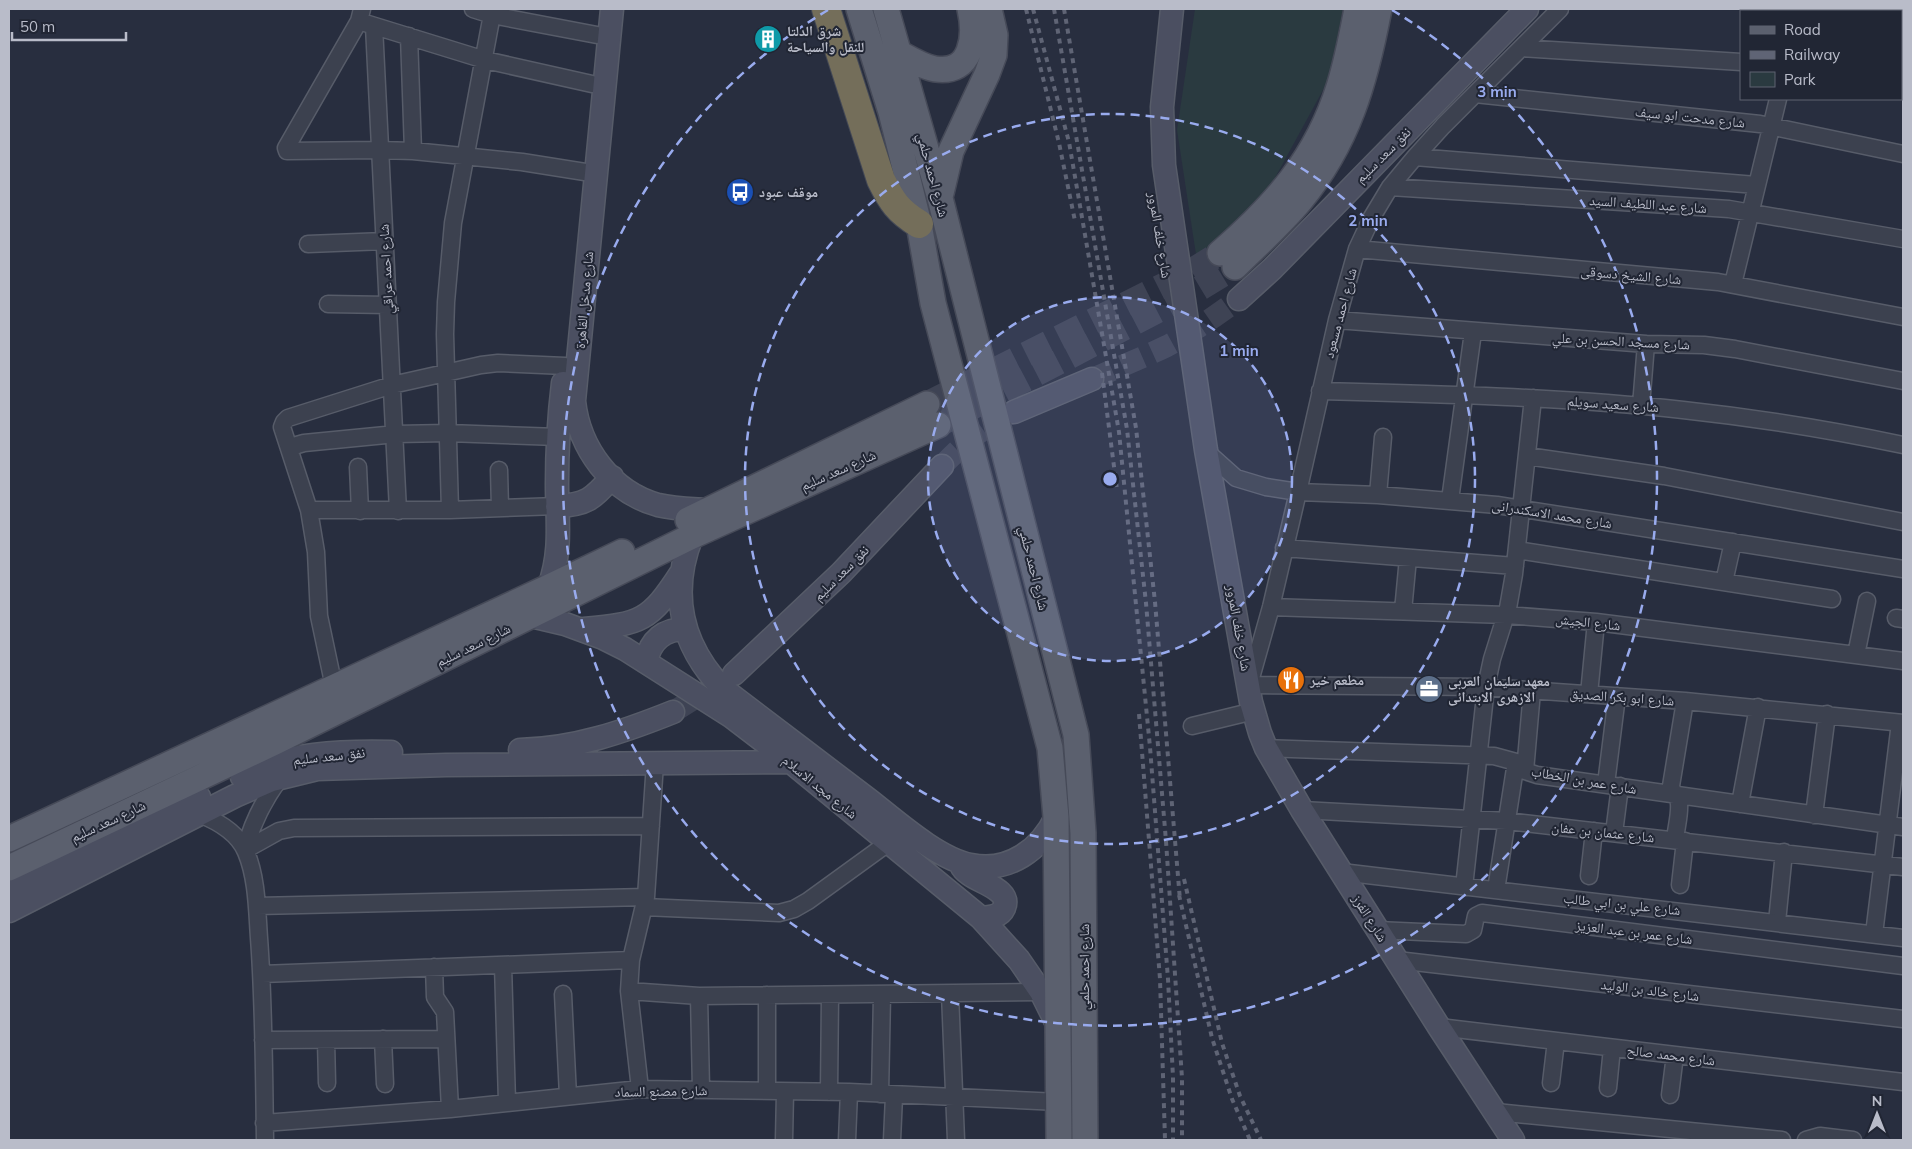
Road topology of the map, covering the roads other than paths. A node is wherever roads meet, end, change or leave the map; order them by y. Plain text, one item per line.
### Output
1 (473, 9) edge
2 (599, 9) edge
3 (612, 9) edge
4 (826, 9) edge
5 (859, 9) edge
6 (886, 9) edge
7 (970, 9) edge
8 (989, 9) edge
9 (1158, 9) edge
10 (1172, 9) edge
11 (1357, 9) edge
12 (1379, 9) edge
13 (1527, 9) edge
14 (1560, 9) edge
15 (492, 12) edge
16 (364, 15) edge
17 (597, 35) junction
18 (409, 36) junction
19 (1521, 48) junction
20 (899, 53) junction
21 (485, 60) junction
22 (1740, 62) edge
23 (592, 84) junction
24 (1475, 94) junction
25 (1778, 100) edge
26 (1771, 126) junction
27 (380, 150) junction
28 (413, 151) junction
29 (1903, 154) edge
30 (465, 157) junction
31 (1416, 157) junction
32 (596, 182) junction
33 (1756, 185) junction
34 (1390, 187) junction
35 (940, 198) junction
36 (1750, 211) junction
37 (919, 224) junction
38 (1903, 239) edge
39 (385, 241) junction
40 (308, 244) dead end
41 (1357, 249) junction
42 (1732, 284) junction
43 (1239, 299) tunnel mouth
44 (328, 304) dead end
45 (388, 305) junction
46 (1903, 316) edge
47 (1337, 320) junction
48 (1473, 332) junction
49 (1646, 344) junction
50 (565, 366) junction
51 (447, 372) junction
52 (1092, 379) tunnel mouth
53 (1903, 381) edge
54 (392, 385) junction
55 (1320, 392) junction
56 (1464, 395) junction
57 (1533, 398) junction
58 (1640, 406) junction
59 (1014, 412) tunnel mouth
60 (448, 433) junction
61 (396, 434) junction
62 (558, 437) junction
63 (1383, 437) dead end
64 (1903, 445) edge
65 (290, 450) junction
66 (1208, 453) junction
67 (1527, 456) junction
68 (942, 466) tunnel mouth
69 (358, 468) dead end
70 (499, 470) dead end
71 (612, 477) junction
72 (1298, 492) junction
73 (1378, 495) junction
74 (1450, 500) junction
75 (557, 506) junction
76 (500, 508) junction
77 (1521, 508) junction
78 (309, 510) junction
79 (450, 510) junction
80 (708, 510) junction
81 (360, 511) junction
82 (398, 511) junction
83 (1903, 522) edge
84 (692, 536) junction
85 (1733, 542) junction
86 (1284, 548) junction
87 (1408, 558) junction
88 (1516, 558) junction
89 (1903, 569) edge
90 (681, 573) junction
91 (1724, 582) junction
92 (549, 587) junction
93 (1832, 598) dead end
94 (1867, 601) dead end
95 (1270, 607) junction
96 (1403, 611) junction
97 (1506, 615) junction
98 (531, 616) junction
99 (1596, 622) junction
100 (581, 629) junction
101 (686, 629) junction
102 (1856, 655) junction
103 (1903, 661) edge
104 (646, 662) junction
105 (734, 674) tunnel mouth
106 (1249, 685) junction
107 (334, 687) junction
108 (1486, 687) junction
109 (1532, 692) junction
110 (1589, 694) junction
111 (1617, 696) junction
112 (1685, 701) junction
113 (1758, 707) junction
114 (1254, 711) junction
115 (673, 712) tunnel mouth
116 (1827, 714) junction
117 (1902, 723) edge
118 (1192, 726) dead end
119 (1266, 748) junction
120 (1478, 756) junction
121 (791, 762) junction
122 (655, 763) junction
123 (1520, 766) junction
124 (280, 778) junction
125 (1613, 785) junction
126 (1675, 795) junction
127 (1740, 804) junction
128 (1302, 810) junction
129 (199, 814) junction
130 (1814, 815) junction
131 (1056, 816) junction
132 (1472, 819) junction
133 (1507, 821) junction
134 (1887, 825) junction
135 (651, 826) junction
136 (1903, 827) edge
137 (1594, 831) junction
138 (1614, 833) junction
139 (9, 839) edge
140 (1680, 841) junction
141 (888, 843) junction
142 (245, 850) junction
143 (1784, 852) junction
144 (960, 863) junction
145 (1882, 864) junction
146 (1903, 867) edge
147 (9, 868) edge
148 (1341, 872) junction
149 (1589, 876) dead end
150 (1680, 885) dead end
151 (1464, 887) junction
152 (9, 889) edge
153 (1496, 890) junction
154 (645, 902) junction
155 (257, 906) junction
156 (9, 911) edge
157 (981, 918) junction
158 (1777, 922) junction
159 (1378, 930) junction
160 (1874, 934) junction
161 (1903, 938) edge
162 (631, 960) junction
163 (1397, 960) junction
164 (503, 965) junction
165 (1903, 966) edge
166 (434, 967) junction
167 (262, 974) junction
168 (629, 991) junction
169 (1041, 992) junction
170 (563, 994) dead end
171 (882, 994) junction
172 (950, 994) junction
173 (767, 995) junction
174 (698, 996) junction
175 (830, 996) junction
176 (1903, 1019) edge
177 (1057, 1024) junction
178 (1439, 1027) junction
179 (383, 1039) junction
180 (446, 1039) junction
181 (263, 1040) junction
182 (326, 1040) junction
183 (1556, 1041) junction
184 (1612, 1048) junction
185 (1675, 1055) junction
186 (1903, 1082) edge
187 (326, 1083) dead end
188 (1551, 1083) dead end
189 (385, 1084) dead end
190 (1608, 1088) dead end
191 (640, 1089) junction
192 (701, 1089) junction
193 (767, 1091) junction
194 (786, 1092) junction
195 (829, 1092) junction
196 (849, 1092) junction
197 (1670, 1094) dead end
198 (887, 1095) junction
199 (568, 1096) junction
200 (955, 1096) junction
201 (507, 1102) junction
202 (1059, 1102) junction
203 (450, 1109) junction
204 (1496, 1112) junction
205 (264, 1123) junction
206 (265, 1140) edge
207 (784, 1140) edge
208 (847, 1140) edge
209 (892, 1140) edge
210 (956, 1140) edge
211 (1059, 1140) edge
212 (1084, 1140) edge
213 (1513, 1140) edge
214 (1782, 1140) edge
215 (1806, 1140) edge
216 (1854, 1140) edge

1 - 15 street
2 - 17 street, شارع مدخل القاهرة
3 - 32 street, شارع مدخل القاهرة
4 - 37 highway
5 - 37 main road, شارع احمد حلمي
6 - 20 main road, شارع احمد حلمي
7 - 20 main road
8 - 35 main road
9 - 66 street, شارع خلف المرور
10 - 66 street, شارع خلف المرور
11 - 12 main road
13 - 43 street, نفق سعد سليم
14 - 19 street, شارع احمد مسعود
15 - 17 street
15 - 21 street
16 - 18 street
16 - 27 street, شارع احمد عراقي
16 - 27 street
17 - 23 street, شارع مدخل القاهرة
18 - 21 street
18 - 28 street
19 - 22 street
19 - 24 street, شارع احمد مسعود
20 - 35 main road, شارع احمد حلمي
21 - 23 street
21 - 30 street
23 - 32 street, شارع مدخل القاهرة
24 - 26 street, شارع مدحت ابو سيف
24 - 31 street, شارع احمد مسعود
25 - 26 street
26 - 29 street, شارع مدحت ابو سيف
26 - 33 street
27 - 28 street
27 - 39 street, شارع احمد عراقي
28 - 30 street
30 - 32 street
30 - 51 street
31 - 33 street
31 - 34 street, شارع احمد مسعود
32 - 50 street, شارع مدخل القاهرة
32 - 71 street, شارع مدخل القاهرة
33 - 36 street
34 - 36 street, شارع عبد اللطيف السيد
34 - 41 street, شارع احمد مسعود
35 - 212 main road, شارع احمد حلمي
36 - 38 street, شارع عبد اللطيف السيد
36 - 42 street
37 - 131 main road, شارع احمد حلمي
39 - 40 street
39 - 45 street, شارع احمد عراقي
41 - 42 street, شارع الشيخ دسوقى
41 - 47 street, شارع احمد مسعود
42 - 46 street, شارع الشيخ دسوقى
44 - 45 street
45 - 54 street, شارع احمد عراقي
47 - 48 street, شارع مسجد الحسن بن علي
47 - 55 street, شارع احمد مسعود
48 - 49 street, شارع مسجد الحسن بن علي
48 - 56 street
49 - 53 street, شارع مسجد الحسن بن علي
49 - 58 street
50 - 51 street
50 - 62 street, شارع مدخل القاهرة
51 - 54 street
51 - 60 street
52 - 59 street
54 - 61 street, شارع احمد عراقي
54 - 65 street
55 - 56 street, شارع سعيد سويلم
55 - 72 street, شارع احمد مسعود
56 - 57 street, شارع سعيد سويلم
56 - 74 street
57 - 58 street, شارع سعيد سويلم
57 - 67 street
58 - 64 street, شارع سعيد سويلم
60 - 61 street
60 - 62 street
60 - 79 street
61 - 65 street
61 - 82 street, شارع احمد عراقي
62 - 75 street, شارع مدخل القاهرة
63 - 73 street
65 - 78 street
66 - 72 street, شارع محمد الاسكندرانى
66 - 106 street, شارع خلف المرور
67 - 77 street
67 - 83 street
68 - 105 street, نفق سعد سليم
69 - 81 street
70 - 76 street
71 - 75 street
71 - 80 street, شارع مدخل القاهرة
72 - 73 street, شارع محمد الاسكندرانى
72 - 86 street, شارع احمد مسعود
73 - 74 street, شارع محمد الاسكندرانى
74 - 77 street, شارع محمد الاسكندرانى
75 - 76 street
75 - 92 street, شارع مدخل القاهرة
76 - 79 street
77 - 85 street, شارع محمد الاسكندرانى
77 - 88 street
78 - 81 street
78 - 107 street
79 - 82 street
80 - 84 main road, شارع سعد سليم
80 - 92 main road, شارع سعد سليم
81 - 82 street
84 - 90 street, شارع مجد الاسلام
84 - 98 main road, شارع سعد سليم
85 - 89 street, شارع محمد الاسكندرانى
85 - 91 street
86 - 87 street
86 - 95 street, شارع احمد مسعود
87 - 88 street
87 - 96 street
88 - 91 street
88 - 97 street
90 - 100 street
90 - 101 street, شارع مجد الاسلام
91 - 93 street
92 - 107 main road, شارع سعد سليم
94 - 102 street
95 - 96 street, شارع الجيش
95 - 106 street, شارع احمد مسعود
96 - 97 street, شارع الجيش
97 - 99 street, شارع الجيش
97 - 108 street
98 - 100 street, شارع مجد الاسلام
98 - 147 main road, شارع سعد سليم
99 - 102 street, شارع الجيش
99 - 110 street
100 - 104 street, شارع مجد الاسلام
101 - 104 street
101 - 144 street, شارع مجد الاسلام
102 - 103 street, شارع الجيش
104 - 121 street, شارع مجد الاسلام
106 - 108 street, شارع ابو بكر الصديق
106 - 114 street, شارع الفرز
107 - 139 main road, شارع سعد سليم
108 - 109 street, شارع ابو بكر الصديق
108 - 120 street
109 - 110 street, شارع ابو بكر الصديق
109 - 123 street
110 - 111 street, شارع ابو بكر الصديق
111 - 112 street, شارع ابو بكر الصديق
111 - 125 street
112 - 113 street, شارع ابو بكر الصديق
112 - 126 street
113 - 116 street, شارع ابو بكر الصديق
113 - 127 street
114 - 118 street
114 - 119 street, شارع الفرز
115 - 152 street, نفق سعد سليم
116 - 117 street, شارع ابو بكر الصديق
116 - 130 street
117 - 134 street
119 - 120 street, شارع عمر بن الخطاب
119 - 128 street, شارع الفرز
120 - 123 street, شارع عمر بن الخطاب
120 - 132 street
121 - 122 street
121 - 141 street, شارع مجد الاسلام
122 - 124 street
122 - 135 street
123 - 125 street, شارع عمر بن الخطاب
123 - 133 street
124 - 129 street
124 - 142 street
125 - 126 street, شارع عمر بن الخطاب
125 - 138 street
126 - 127 street, شارع عمر بن الخطاب
126 - 140 street
127 - 130 street, شارع عمر بن الخطاب
128 - 132 street, شارع عثمان بن عفان
128 - 148 street, شارع الفرز
129 - 142 street
129 - 156 street
130 - 134 street, شارع عمر بن الخطاب
131 - 144 street, شارع مجد الاسلام
131 - 177 main road, شارع احمد حلمي
132 - 133 street, شارع عثمان بن عفان
132 - 151 street
133 - 137 street, شارع عثمان بن عفان
133 - 153 street
134 - 136 street, شارع عمر بن الخطاب
134 - 145 street
135 - 142 street
135 - 154 street
137 - 138 street, شارع عثمان بن عفان
137 - 149 street
138 - 140 street, شارع عثمان بن عفان
140 - 143 street, شارع عثمان بن عفان
140 - 150 street
141 - 154 street
141 - 157 street, شارع مجد الاسلام
142 - 155 street
143 - 145 street, شارع عثمان بن عفان
143 - 158 street
144 - 157 street
145 - 146 street, شارع عثمان بن عفان
145 - 160 street
148 - 151 street, شارع علي بن ابي طالب
148 - 159 street, شارع الفرز
151 - 153 street, شارع علي بن ابي طالب
153 - 158 street, شارع علي بن ابي طالب
154 - 155 street
154 - 162 street
155 - 167 street
157 - 169 street, شارع مجد الاسلام
158 - 160 street, شارع علي بن ابي طالب
159 - 163 street, شارع الفرز
159 - 165 street, شارع عمر بن عبد العزيز
160 - 161 street, شارع علي بن ابي طالب
162 - 164 street
162 - 168 street
163 - 176 street, شارع خالد بن الوليد
163 - 178 street, شارع الفرز
164 - 166 street
164 - 201 street
166 - 167 street
166 - 180 street
167 - 181 street
168 - 174 street
168 - 191 street
169 - 172 street
169 - 177 street, شارع مجد الاسلام
170 - 199 street
171 - 172 street
171 - 175 street
171 - 198 street
172 - 200 street
173 - 174 street
173 - 175 street
173 - 193 street
174 - 192 street
175 - 195 street
177 - 202 main road, شارع احمد حلمي
178 - 183 street, شارع محمد صالح
178 - 204 street, شارع الفرز
179 - 180 street
179 - 182 street
179 - 189 street
180 - 203 street
181 - 182 street
181 - 205 street
182 - 187 street
183 - 184 street, شارع محمد صالح
183 - 188 street
184 - 185 street, شارع محمد صالح
184 - 190 street
185 - 186 street, شارع محمد صالح
185 - 197 street
191 - 192 street, شارع مصنع السماد
191 - 199 street, شارع مصنع السماد
192 - 193 street, شارع مصنع السماد
193 - 194 street, شارع مصنع السماد
194 - 195 street, شارع مصنع السماد
194 - 207 street
195 - 196 street, شارع مصنع السماد
196 - 198 street, شارع مصنع السماد
196 - 208 street
198 - 200 street, شارع مصنع السماد
198 - 209 street
199 - 201 street, شارع مصنع السماد
200 - 202 street, شارع مصنع السماد
200 - 210 street
201 - 203 street, شارع مصنع السماد
202 - 211 main road, شارع احمد حلمي
203 - 205 street, شارع مصنع السماد
204 - 213 street, شارع الفرز
204 - 214 street
205 - 206 street
215 - 216 street

